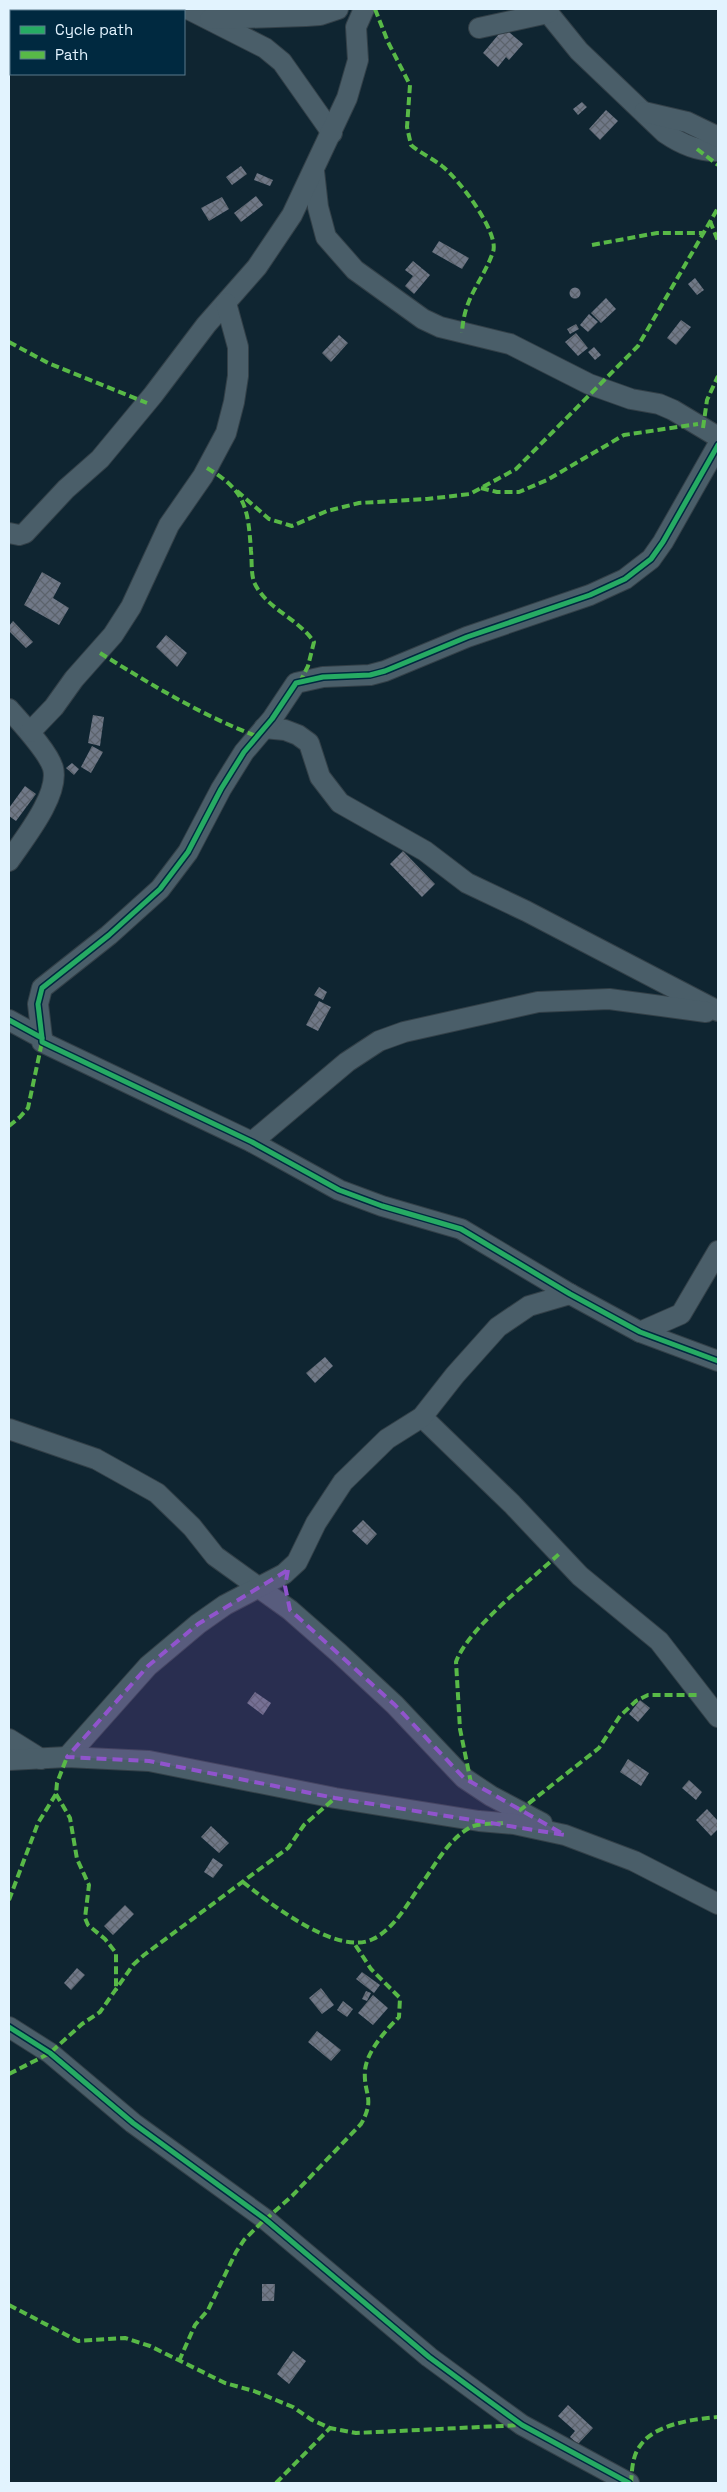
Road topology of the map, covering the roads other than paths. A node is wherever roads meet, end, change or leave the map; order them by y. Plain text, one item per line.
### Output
1 (188, 9) edge
2 (338, 9) edge
3 (364, 9) edge
4 (546, 11) edge
5 (210, 19) junction
6 (479, 28) dead end
7 (642, 111) junction
8 (332, 133) junction
9 (718, 137) edge
10 (718, 151) edge
11 (314, 171) junction
12 (226, 303) junction
13 (718, 437) edge
14 (718, 445) edge
15 (9, 534) edge
16 (9, 709) edge
17 (264, 728) junction
18 (30, 732) junction
19 (9, 861) edge
20 (718, 1013) edge
21 (9, 1020) edge
22 (42, 1038) junction
23 (252, 1142) junction
24 (718, 1250) edge
25 (570, 1294) junction
26 (640, 1332) junction
27 (718, 1361) edge
28 (422, 1417) junction
29 (9, 1429) edge
30 (288, 1570) junction
31 (259, 1589) junction
32 (290, 1610) junction
33 (718, 1718) edge
34 (9, 1739) edge
35 (68, 1757) junction
36 (41, 1759) junction
37 (9, 1760) edge
38 (565, 1834) junction
39 (718, 1904) edge
40 (9, 2028) edge
41 (630, 2483) edge

1 - 5 street
2 - 5 street
3 - 8 street
4 - 6 street
4 - 7 street
5 - 8 street
7 - 9 street
7 - 10 street
8 - 11 street
11 - 12 street
11 - 13 street
12 - 15 street
12 - 18 street
14 - 17 street
16 - 18 street
17 - 20 street
17 - 22 street
18 - 19 street
20 - 23 street
21 - 22 street
22 - 23 street
23 - 25 street
24 - 26 street
25 - 26 street
25 - 28 street
26 - 27 street
28 - 30 street
28 - 33 street
29 - 31 street
30 - 31 street
30 - 32 street
31 - 32 street
31 - 35 street
32 - 38 street
34 - 36 street
35 - 36 street
35 - 38 street
36 - 37 street
38 - 39 street
40 - 41 street

